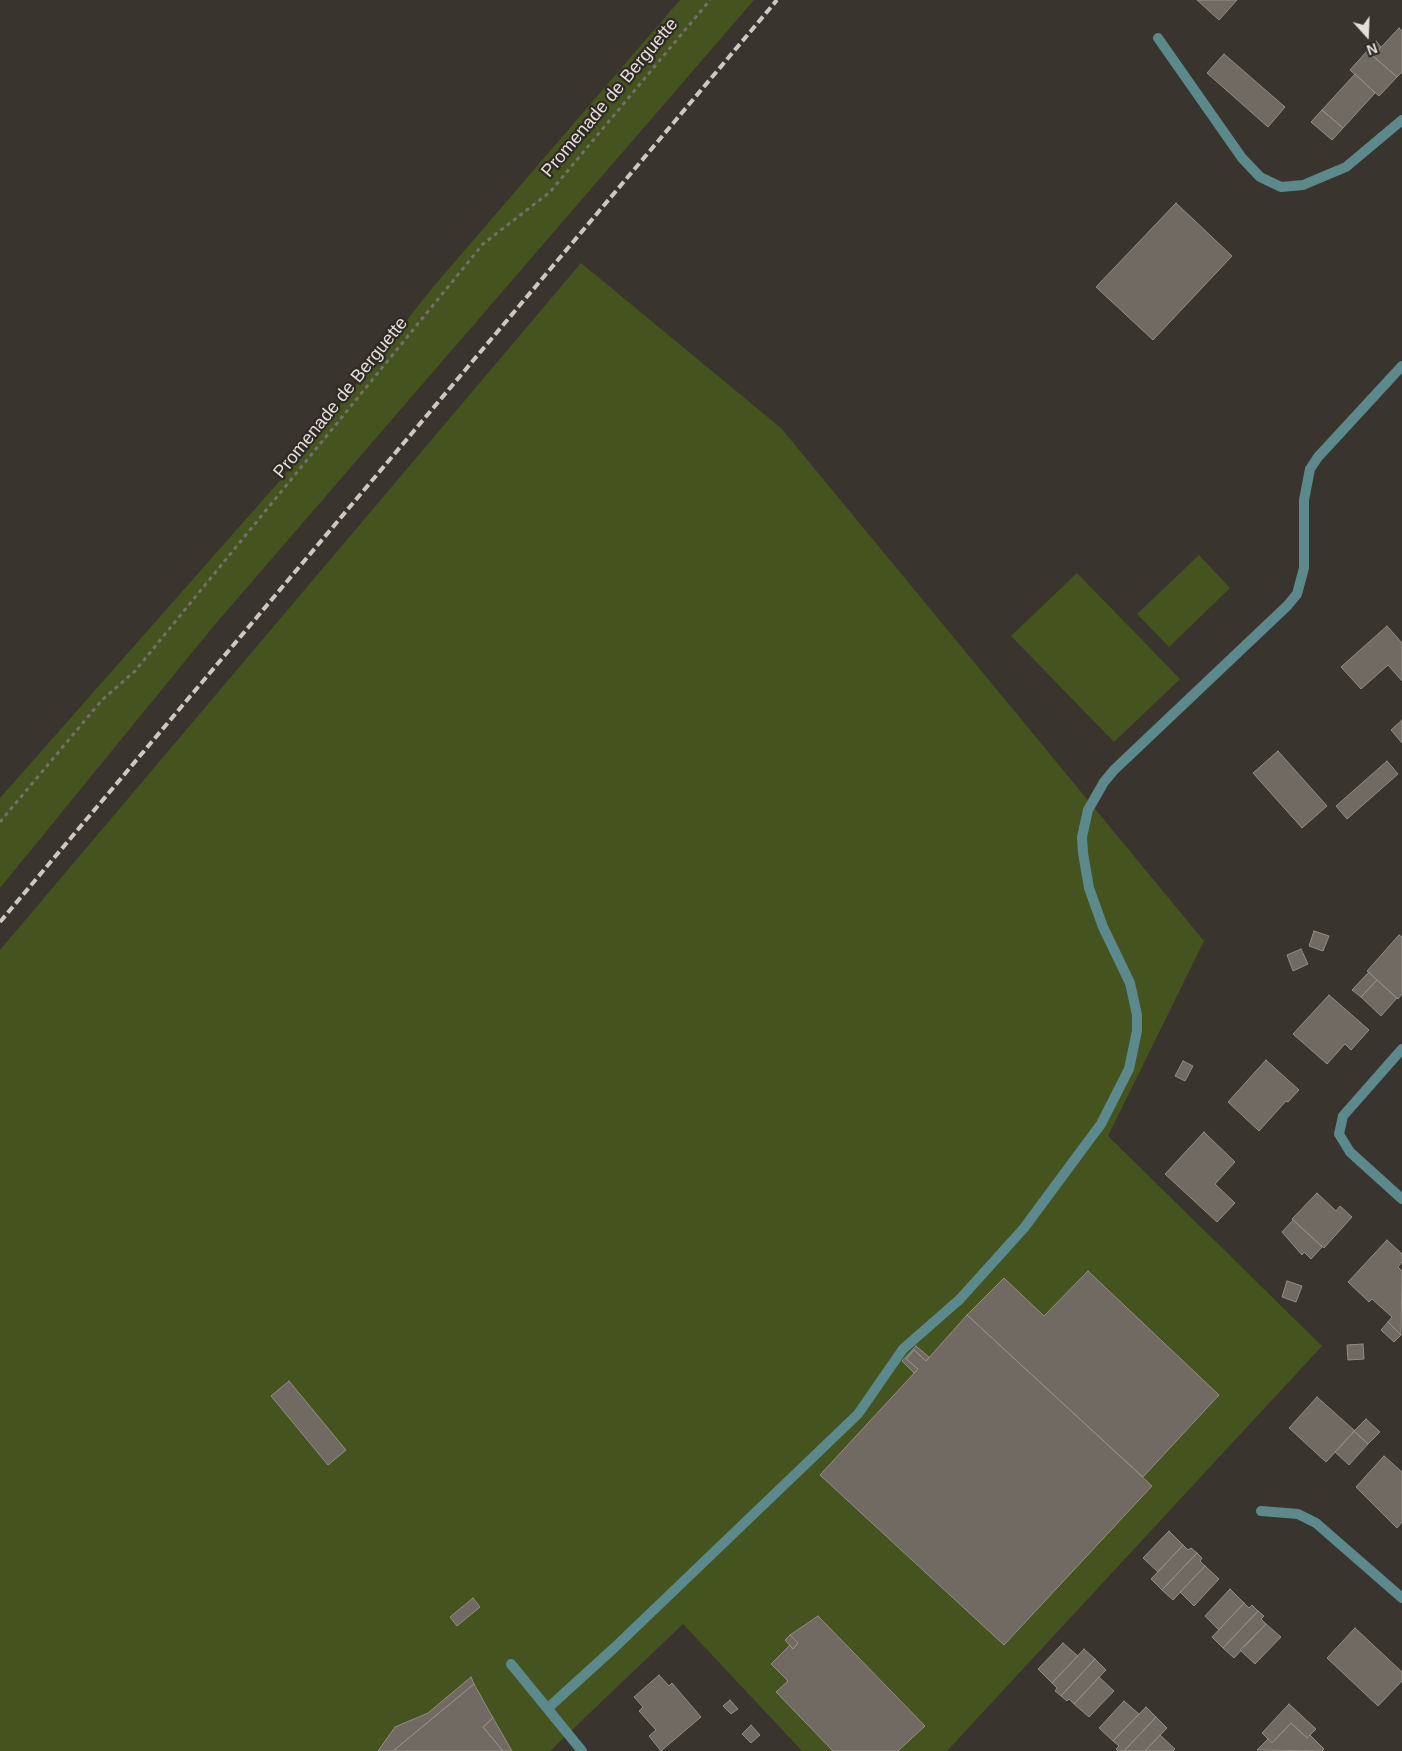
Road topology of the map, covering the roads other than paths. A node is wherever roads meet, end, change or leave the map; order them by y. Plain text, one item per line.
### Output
1 (1158, 38) dead end
2 (1402, 120) edge
3 (1402, 366) edge
4 (1402, 1049) edge
5 (1402, 1199) edge
6 (1261, 1511) dead end
7 (1402, 1598) edge
8 (511, 1664) dead end
9 (548, 1708) junction
10 (582, 1751) edge

1 - 2 street
3 - 9 street
4 - 5 street
6 - 7 street
8 - 9 street
9 - 10 street

